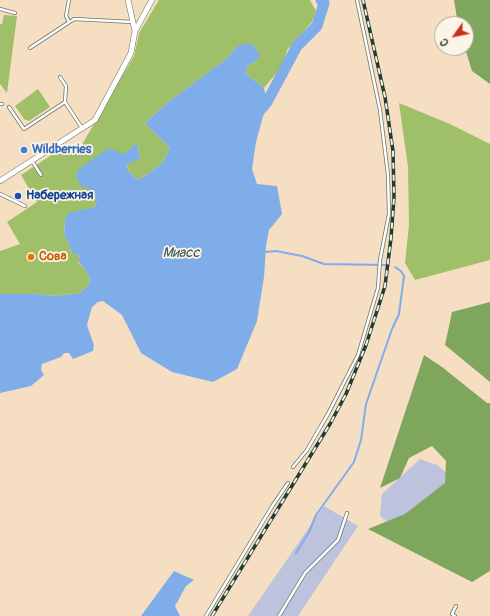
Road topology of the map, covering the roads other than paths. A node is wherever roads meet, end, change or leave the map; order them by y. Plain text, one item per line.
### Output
1 (69, 0) edge
2 (128, 0) edge
3 (152, 0) edge
4 (356, 0) edge
5 (0, 9) edge
6 (15, 12) dead end
7 (70, 22) junction
8 (134, 22) junction
9 (135, 31) junction
10 (30, 48) dead end
11 (60, 77) dead end
12 (65, 102) junction
13 (9, 107) dead end
14 (82, 128) junction
15 (32, 160) junction
16 (41, 175) dead end
17 (0, 181) edge
18 (0, 194) edge
19 (25, 206) dead end
20 (293, 467) dead end
21 (288, 483) dead end
22 (347, 513) dead end
23 (456, 606) dead end
24 (206, 616) edge
25 (279, 616) edge
26 (455, 616) edge

1 - 7 lane
2 - 8 street
3 - 9 street
4 - 20 lane
5 - 6 lane
7 - 8 lane
7 - 10 lane
8 - 9 street
9 - 14 street
11 - 12 lane
12 - 13 lane
12 - 14 lane
14 - 15 street
15 - 16 lane
15 - 17 street
18 - 19 lane
21 - 24 lane
22 - 25 lane
23 - 26 lane

